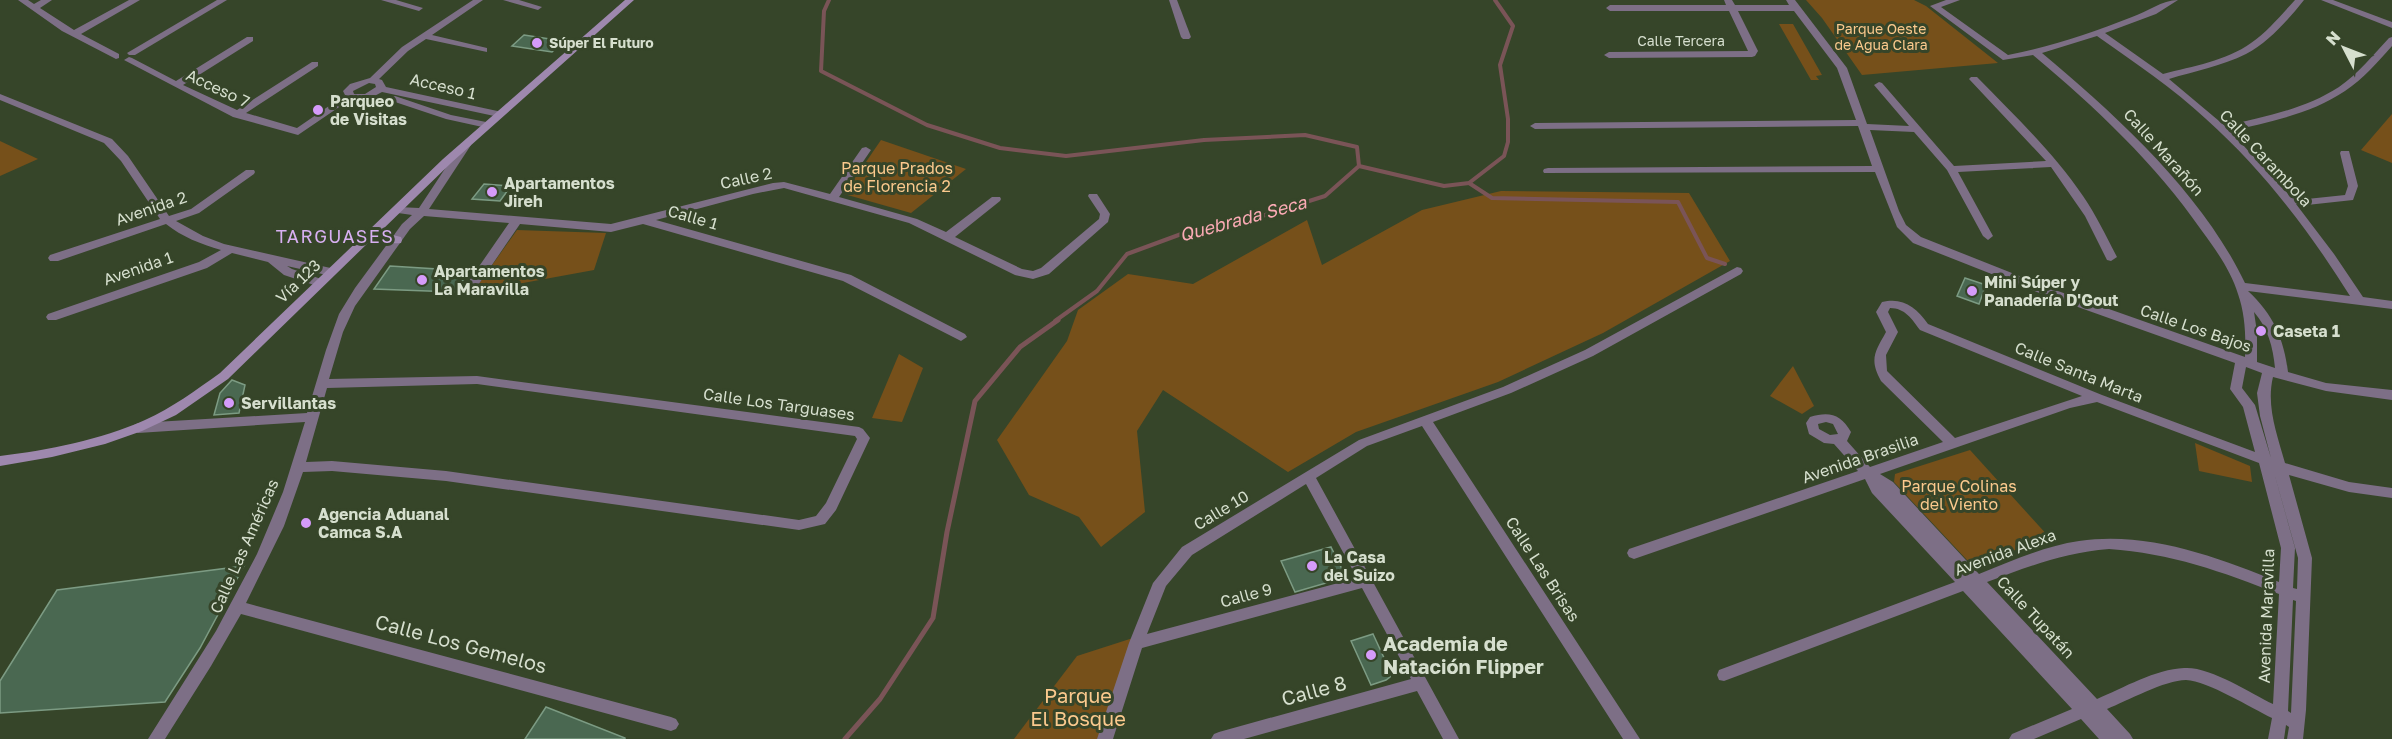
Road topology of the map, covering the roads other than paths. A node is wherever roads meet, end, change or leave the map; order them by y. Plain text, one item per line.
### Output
1 (22, 0) edge
2 (48, 0) edge
3 (136, 0) edge
4 (223, 0) edge
5 (385, 0) edge
6 (479, 0) edge
7 (507, 0) edge
8 (630, 0) edge
9 (1173, 0) edge
10 (1956, 0) edge
11 (2154, 0) edge
12 (2300, 0) edge
13 (2325, 0) edge
14 (2170, 3) edge
15 (1730, 4) edge
16 (1793, 4) edge
17 (538, 7) dead end
18 (33, 8) junction
19 (419, 8) dead end
20 (1610, 8) dead end
21 (2392, 25) edge
22 (2098, 33) junction
23 (74, 34) junction
24 (425, 36) junction
25 (1186, 38) dead end
26 (250, 39) dead end
27 (2392, 40) edge
28 (484, 50) dead end
29 (2036, 53) junction
30 (1609, 55) dead end
31 (131, 56) junction
32 (315, 64) dead end
33 (2161, 78) junction
34 (1974, 79) dead end
35 (176, 85) junction
36 (1879, 85) dead end
37 (375, 88) junction
38 (350, 96) junction
39 (0, 97) edge
40 (418, 100) junction
41 (474, 108) junction
42 (499, 114) junction
43 (236, 115) junction
44 (462, 120) junction
45 (1863, 123) junction
46 (487, 125) junction
47 (1914, 125) junction
48 (1535, 126) dead end
49 (2223, 129) junction
50 (467, 144) junction
51 (866, 150) dead end
52 (2345, 153) dead end
53 (2054, 164) junction
54 (1880, 169) junction
55 (1950, 169) junction
56 (1548, 171) dead end
57 (250, 172) dead end
58 (1093, 196) dead end
59 (833, 198) junction
60 (996, 199) dead end
61 (2287, 199) junction
62 (398, 210) junction
63 (420, 213) junction
64 (645, 220) junction
65 (168, 221) junction
66 (516, 221) junction
67 (1988, 236) dead end
68 (947, 237) junction
69 (368, 238) junction
70 (397, 240) junction
71 (233, 248) junction
72 (2111, 257) dead end
73 (54, 258) dead end
74 (272, 260) junction
75 (1737, 271) dead end
76 (331, 272) junction
77 (320, 283) junction
78 (2242, 290) junction
79 (468, 291) dead end
80 (2361, 302) junction
81 (2392, 305) edge
82 (52, 317) dead end
83 (961, 337) dead end
84 (2246, 362) junction
85 (2270, 370) junction
86 (2282, 375) junction
87 (321, 384) junction
88 (2392, 395) edge
89 (2098, 398) junction
90 (312, 417) junction
91 (1424, 419) junction
92 (138, 428) junction
93 (1838, 440) dead end
94 (1953, 443) junction
95 (2264, 460) junction
96 (0, 461) edge
97 (2279, 466) junction
98 (298, 467) junction
99 (1868, 473) junction
100 (1310, 477) junction
101 (2392, 493) edge
102 (1634, 553) dead end
103 (1366, 582) junction
104 (1972, 583) junction
105 (2287, 592) junction
106 (2304, 598) junction
107 (239, 607) junction
108 (1136, 643) junction
109 (1724, 675) dead end
110 (1421, 683) junction
111 (2089, 709) junction
112 (2280, 715) junction
113 (2297, 723) junction
114 (671, 724) dead end
115 (156, 739) edge
116 (1105, 739) edge
117 (1219, 739) edge
118 (1451, 739) edge
119 (1632, 739) edge
120 (2017, 739) edge
121 (2109, 739) edge
122 (2125, 739) edge
123 (2276, 739) edge
124 (2295, 739) edge

1 - 18 street
2 - 18 street
3 - 23 street
4 - 31 street
5 - 19 street
6 - 24 street
7 - 17 street
8 - 42 main road, Vía 123
9 - 25 street
10 - 29 street
11 - 14 street
12 - 33 street
13 - 21 street
14 - 22 street
15 - 16 street
15 - 20 street
15 - 30 street, Calle Tercera
16 - 45 street, Calle Los Bajos
18 - 23 street
22 - 29 street
22 - 33 street, Calle Carambola
23 - 31 street
24 - 28 street
24 - 37 street
26 - 35 street
27 - 49 street
29 - 78 street, Calle Marañón
31 - 35 street, Acceso 7
32 - 43 street
33 - 49 street, Calle Carambola
34 - 53 street
35 - 43 street, Acceso 7
36 - 47 street
37 - 38 street, Acceso 1
37 - 38 street
37 - 40 street, Acceso 1
38 - 43 street, Acceso 7
39 - 65 street
40 - 41 street, Acceso 1
40 - 44 street, Acceso 1
41 - 42 street, Acceso 1
41 - 44 street
42 - 46 main road, Vía 123
44 - 46 street, Acceso 1
45 - 47 street
45 - 48 street
45 - 54 street, Calle Los Bajos
46 - 50 main road, Vía 123
47 - 55 street
49 - 61 street, Calle Carambola
50 - 62 main road, Vía 123
50 - 63 street, Calle Las Américas
51 - 59 street
52 - 61 street
53 - 55 street
53 - 72 street
54 - 56 street
54 - 84 street, Calle Los Bajos
55 - 67 street
57 - 65 street, Avenida 2
58 - 68 street, Calle 2
59 - 64 street, Calle 2
59 - 68 street, Calle 2
60 - 68 street
61 - 80 street, Calle Carambola
62 - 63 street, Calle 1
62 - 69 main road, Vía 123
63 - 66 street, Calle 1
63 - 70 street, Calle Las Américas
64 - 66 street, Calle 1
64 - 83 street, Calle 1
65 - 71 street
65 - 73 street, Avenida 2
66 - 79 street
69 - 70 main road
69 - 76 main road, Vía 123
70 - 87 street, Calle Las Américas
71 - 74 street
71 - 82 street, Avenida 1
74 - 76 street
74 - 77 street
75 - 91 street
76 - 77 main road, Vía 123
77 - 92 main road, Vía 123
78 - 80 street
78 - 84 street, Calle Marañón
78 - 86 street, Calle Marañón
80 - 81 street
84 - 85 street, Calle Los Bajos
84 - 95 street, Avenida Maravilla
85 - 86 street, Calle Los Bajos
85 - 97 street, Avenida Maravilla
86 - 88 street, Calle Los Bajos
87 - 90 street, Calle Las Américas
87 - 98 street, Calle Los Targuases
89 - 94 street, Avenida Brasilia
89 - 94 street, Calle Santa Marta
89 - 95 street, Calle Santa Marta
90 - 92 street
90 - 98 street, Calle Las Américas
91 - 100 street
91 - 119 street, Calle Las Brisas
92 - 96 main road, Vía 123
93 - 99 street, Calle Tupatán
94 - 99 street, Avenida Brasilia
95 - 97 street, Calle Santa Marta
95 - 105 street, Avenida Maravilla
97 - 101 street, Calle Santa Marta
97 - 106 street, Avenida Maravilla
98 - 107 street, Calle Las Américas
99 - 102 street, Avenida Brasilia
99 - 104 street, Calle Tupatán
100 - 103 street
100 - 108 street, Calle 10
103 - 108 street, Calle 9
103 - 110 street
104 - 105 street, Avenida Alexa
104 - 109 street, Avenida Alexa
104 - 111 street, Calle Tupatán
105 - 106 street, Avenida Alexa
105 - 112 street, Avenida Maravilla
106 - 113 street, Avenida Maravilla
107 - 114 street, Calle Los Gemelos
107 - 115 street, Calle Las Américas
108 - 116 street
110 - 117 street, Calle 8
110 - 118 street
111 - 112 street
111 - 120 street
111 - 121 street, Calle Tupatán
111 - 122 street, Calle Tupatán
112 - 113 street
112 - 123 street, Avenida Maravilla
113 - 124 street, Avenida Maravilla

